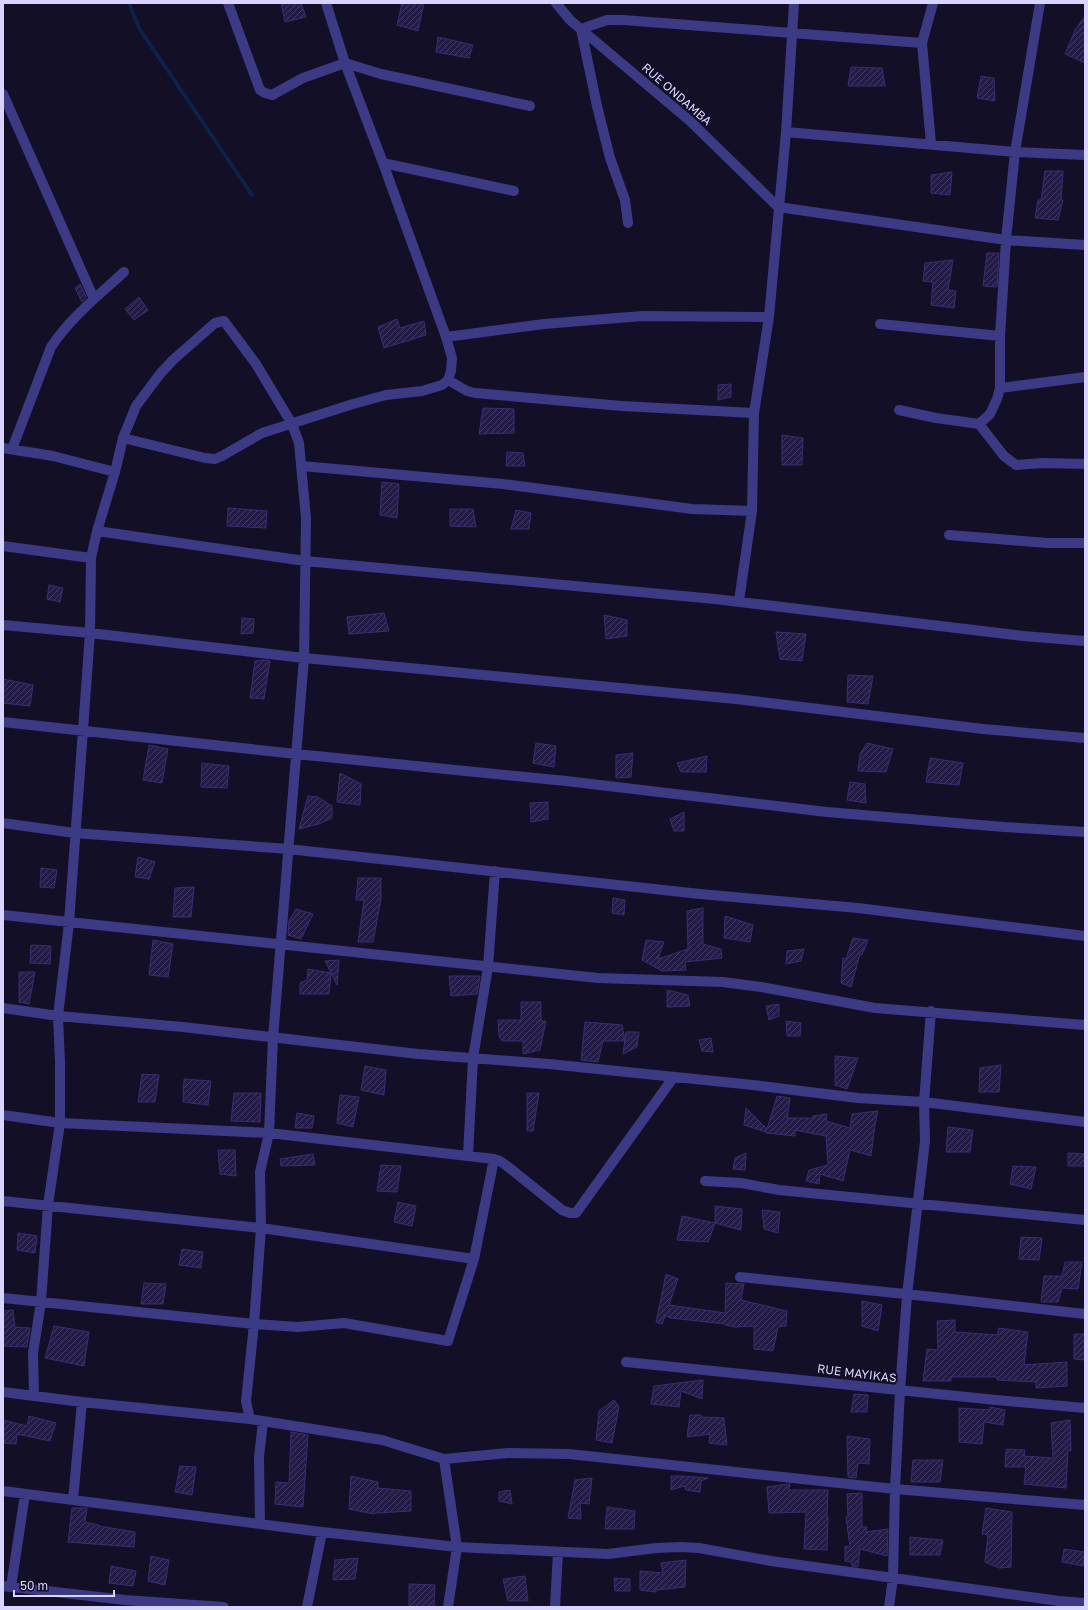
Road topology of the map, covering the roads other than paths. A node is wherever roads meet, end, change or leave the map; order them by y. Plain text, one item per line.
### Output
1 (228, 3) edge
2 (326, 3) edge
3 (556, 3) edge
4 (794, 3) edge
5 (933, 3) edge
6 (1040, 3) edge
7 (581, 29) junction
8 (792, 34) junction
9 (922, 43) junction
10 (345, 63) junction
11 (3, 94) edge
12 (530, 106) dead end
13 (786, 132) junction
14 (931, 144) junction
15 (1015, 152) junction
16 (1085, 155) edge
17 (383, 163) junction
18 (514, 191) dead end
19 (778, 207) junction
20 (628, 223) dead end
21 (1006, 240) junction
22 (1085, 245) edge
23 (124, 272) dead end
24 (94, 299) junction
25 (768, 317) junction
26 (880, 324) dead end
27 (1000, 336) junction
28 (446, 337) junction
29 (1085, 377) edge
30 (448, 380) junction
31 (1000, 388) junction
32 (898, 410) dead end
33 (754, 413) junction
34 (292, 424) junction
35 (978, 424) junction
36 (123, 438) junction
37 (7, 449) edge
38 (1085, 464) edge
39 (302, 466) junction
40 (115, 472) junction
41 (752, 511) junction
42 (96, 532) junction
43 (949, 534) dead end
44 (1085, 543) edge
45 (3, 546) edge
46 (91, 558) junction
47 (305, 561) junction
48 (739, 601) junction
49 (3, 625) edge
50 (90, 633) junction
51 (1085, 641) edge
52 (304, 658) junction
53 (3, 722) edge
54 (82, 731) junction
55 (1085, 738) edge
56 (296, 754) junction
57 (3, 823) edge
58 (1085, 832) edge
59 (74, 833) junction
60 (288, 849) junction
61 (495, 871) junction
62 (3, 915) edge
63 (68, 923) junction
64 (1085, 936) edge
65 (281, 945) junction
66 (488, 967) junction
67 (3, 1008) edge
68 (931, 1011) junction
69 (58, 1016) junction
70 (1085, 1025) edge
71 (273, 1038) junction
72 (473, 1058) junction
73 (672, 1078) junction
74 (924, 1102) junction
75 (3, 1114) edge
76 (60, 1122) junction
77 (1085, 1122) edge
78 (269, 1133) junction
79 (468, 1156) junction
80 (494, 1159) junction
81 (705, 1181) dead end
82 (3, 1201) edge
83 (918, 1202) junction
84 (48, 1205) junction
85 (1085, 1220) edge
86 (261, 1228) junction
87 (474, 1259) junction
88 (740, 1277) dead end
89 (907, 1294) junction
90 (3, 1298) edge
91 (41, 1302) junction
92 (1085, 1314) edge
93 (254, 1324) junction
94 (626, 1362) dead end
95 (900, 1391) junction
96 (3, 1392) edge
97 (34, 1395) junction
98 (82, 1402) junction
99 (1085, 1408) edge
100 (250, 1419) junction
101 (263, 1422) junction
102 (444, 1459) junction
103 (895, 1490) junction
104 (3, 1491) edge
105 (26, 1494) junction
106 (73, 1500) junction
107 (1085, 1505) edge
108 (260, 1524) junction
109 (322, 1532) junction
110 (457, 1547) junction
111 (558, 1552) junction
112 (893, 1578) junction
113 (7, 1586) edge
114 (1085, 1603) edge
115 (224, 1607) edge
116 (307, 1607) edge
117 (448, 1607) edge
118 (555, 1607) edge
119 (890, 1607) edge

1 - 10 street
2 - 10 street
3 - 7 street, RUE ONDAMBA
4 - 8 street
5 - 9 street
6 - 15 street
7 - 8 street
7 - 19 street, RUE ONDAMBA
7 - 20 street
8 - 9 street
8 - 13 street
9 - 14 street
10 - 12 street
10 - 17 street
11 - 24 street
13 - 14 street
13 - 19 street
14 - 15 street
15 - 16 street
15 - 21 street
17 - 18 street
17 - 28 street
19 - 21 street
19 - 25 street
21 - 22 street
21 - 27 street
23 - 24 street
24 - 37 street
25 - 28 street
25 - 33 street
26 - 27 street
27 - 31 street
28 - 30 street
29 - 31 street
30 - 33 street
30 - 34 street
31 - 35 street
32 - 35 street
33 - 41 street
34 - 36 street
34 - 36 street
34 - 39 street
35 - 38 street
36 - 40 street
37 - 40 street
39 - 41 street
39 - 47 street
40 - 42 street
41 - 48 street
42 - 46 street
42 - 47 street
43 - 44 street
45 - 46 street
46 - 50 street
47 - 48 street
47 - 52 street
48 - 51 street
49 - 50 street
50 - 52 street
50 - 54 street
52 - 55 street
52 - 56 street
53 - 54 street
54 - 56 street
54 - 59 street
56 - 58 street
56 - 60 street
57 - 59 street
59 - 60 street
59 - 63 street
60 - 61 street
60 - 65 street
61 - 64 street
61 - 66 street
62 - 63 street
63 - 65 street
63 - 69 street
65 - 66 street
65 - 71 street
66 - 68 street
66 - 72 street
67 - 69 street
68 - 70 street
68 - 74 street
69 - 71 street
69 - 76 street
71 - 72 street
71 - 78 street
72 - 73 street
72 - 79 street
73 - 74 street
73 - 80 street
74 - 77 street
74 - 83 street
75 - 76 street
76 - 78 street
76 - 84 street
78 - 79 street
78 - 86 street
79 - 80 street
80 - 87 street
81 - 83 street
82 - 84 street
83 - 85 street
83 - 89 street
84 - 86 street
84 - 91 street
86 - 87 street
86 - 93 street
87 - 93 street
88 - 89 street
89 - 92 street
89 - 95 street
90 - 91 street
91 - 93 street
91 - 97 street
93 - 100 street
94 - 95 street, RUE MAYIKAS
95 - 99 street, RUE MAYIKAS
95 - 103 street
96 - 97 street
97 - 98 street
98 - 100 street
98 - 106 street
100 - 101 street
101 - 102 street
101 - 108 street
102 - 103 street
102 - 110 street
103 - 107 street
103 - 112 street
104 - 105 street
105 - 106 street
105 - 113 street
106 - 108 street
108 - 109 street
109 - 110 street
109 - 116 street
110 - 111 street
110 - 117 street
111 - 112 street
111 - 118 street
112 - 114 street
112 - 119 street
113 - 115 street

